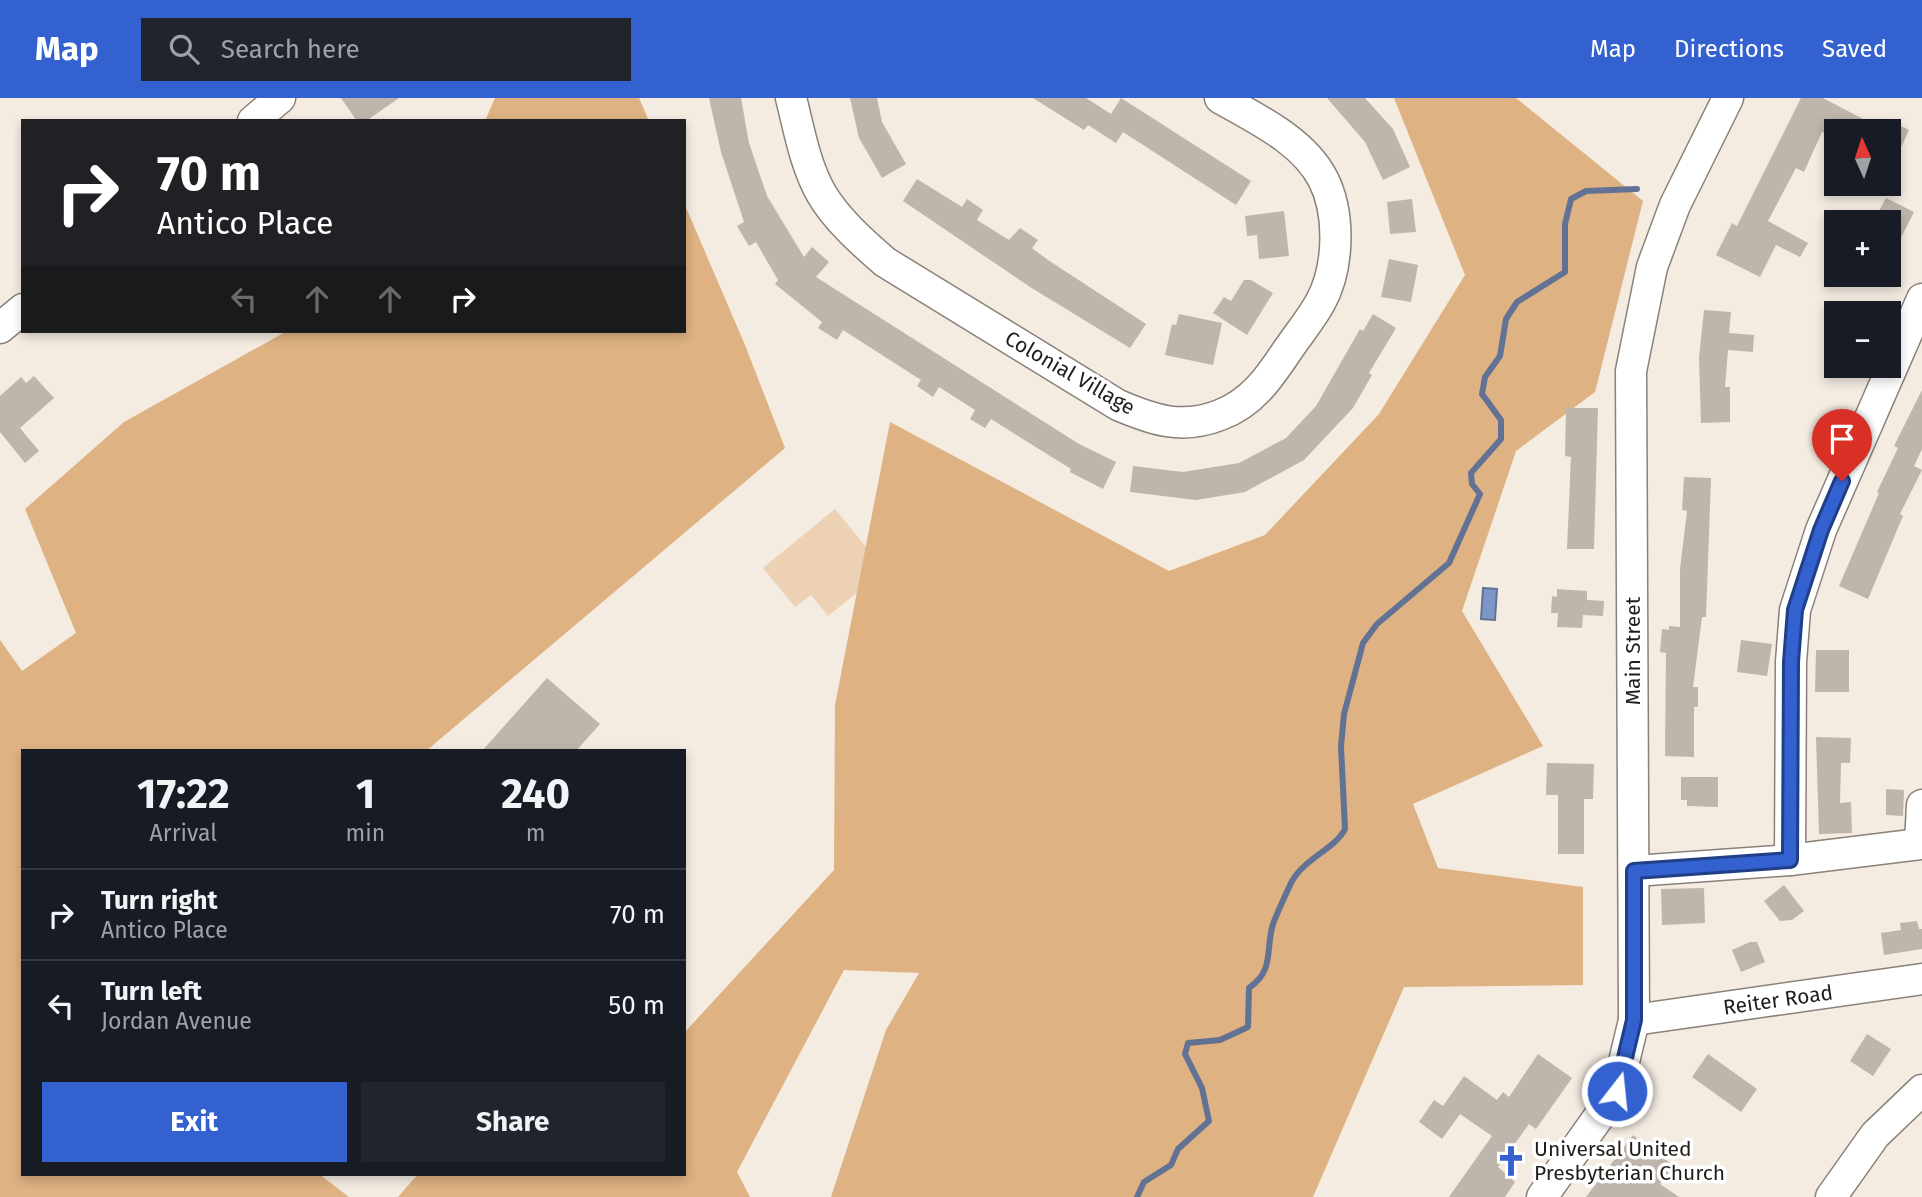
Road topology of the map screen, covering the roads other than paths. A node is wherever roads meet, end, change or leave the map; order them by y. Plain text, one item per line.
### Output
1 (281, 98) edge
2 (790, 98) edge
3 (1220, 98) edge
4 (1728, 98) edge
5 (255, 119) edge
6 (1922, 299) edge
7 (21, 311) edge
8 (0, 328) edge
9 (1922, 804) edge
10 (1920, 844) edge
11 (1790, 860) junction
12 (1634, 871) junction
13 (1922, 979) edge
14 (1634, 1020) junction
15 (1922, 1090) edge
16 (1542, 1197) edge
17 (1831, 1197) edge

1 - 5 street
2 - 3 street, Colonial Village
4 - 12 street, Main Street
6 - 11 street
7 - 8 street
9 - 10 street
10 - 11 street
11 - 12 street
12 - 14 street, Main Street
13 - 14 street, Reiter Road
14 - 16 street, Main Street
15 - 17 street

